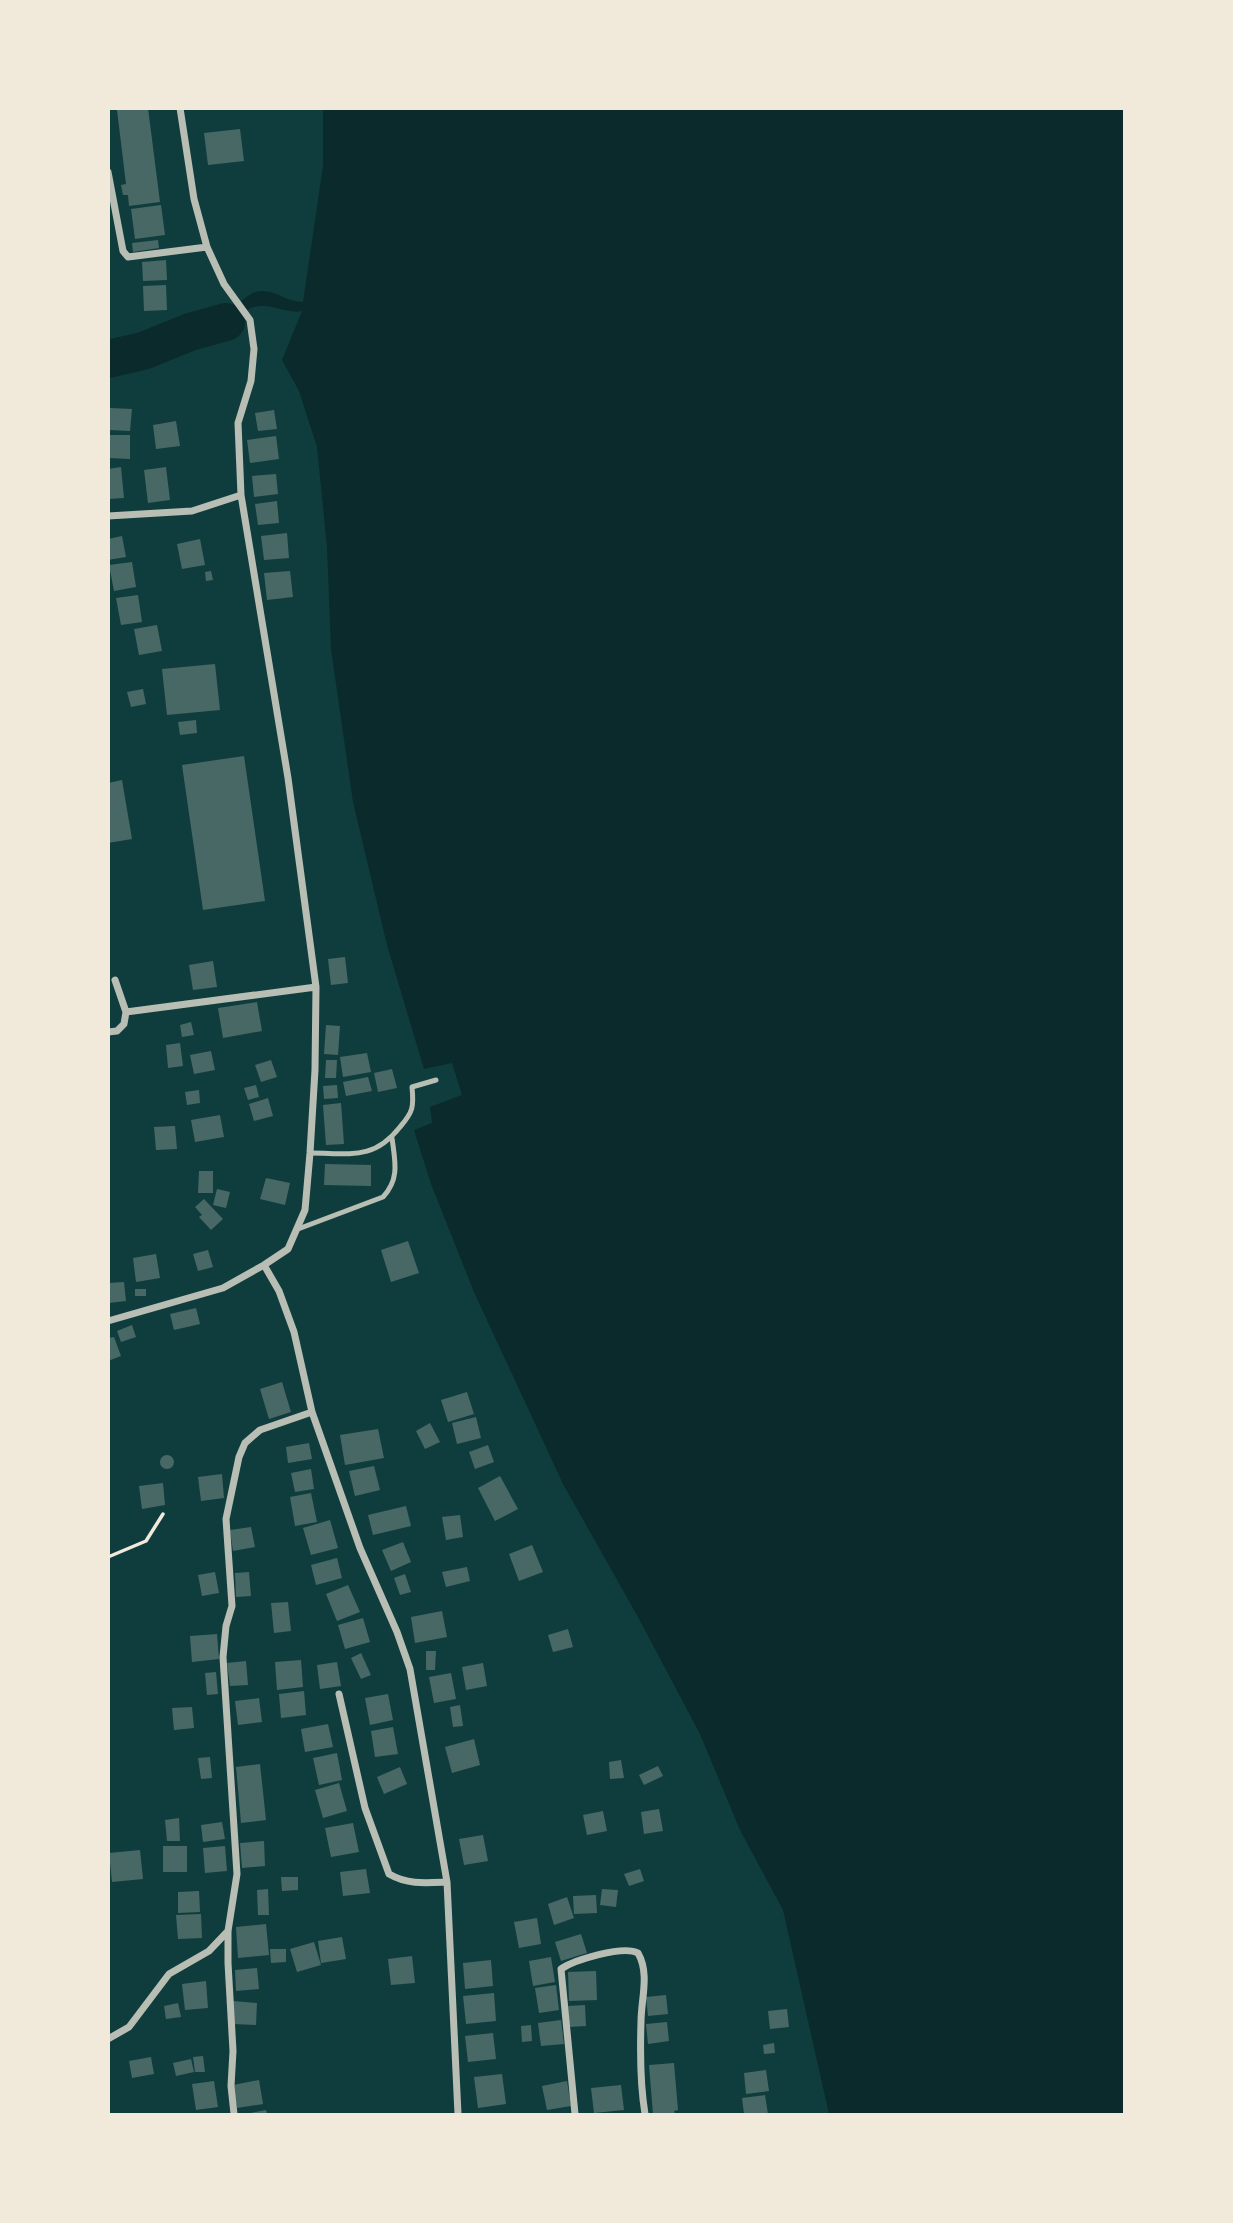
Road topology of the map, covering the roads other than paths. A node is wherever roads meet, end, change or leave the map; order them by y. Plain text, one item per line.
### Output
1 (180, 108) edge
2 (108, 172) edge
3 (207, 247) junction
4 (241, 495) junction
5 (108, 516) edge
6 (115, 980) dead end
7 (316, 987) junction
8 (126, 1012) junction
9 (108, 1032) edge
10 (436, 1080) dead end
11 (391, 1138) junction
12 (310, 1153) junction
13 (298, 1229) junction
14 (264, 1265) junction
15 (108, 1321) edge
16 (312, 1412) junction
17 (339, 1694) dead end
18 (447, 1882) junction
19 (228, 1931) junction
20 (108, 2039) edge
21 (234, 2115) edge
22 (458, 2115) edge
23 (575, 2115) edge
24 (645, 2115) edge

1 - 3 street
2 - 3 street
3 - 4 street
4 - 5 street
4 - 7 street
6 - 8 street
7 - 8 street
7 - 12 street
8 - 9 street
10 - 11 lane
11 - 12 lane
11 - 13 lane
12 - 13 street
13 - 14 street
14 - 15 street
14 - 16 street
16 - 18 street
16 - 19 street
17 - 18 street
18 - 22 street
19 - 20 street
19 - 21 street
23 - 24 street

